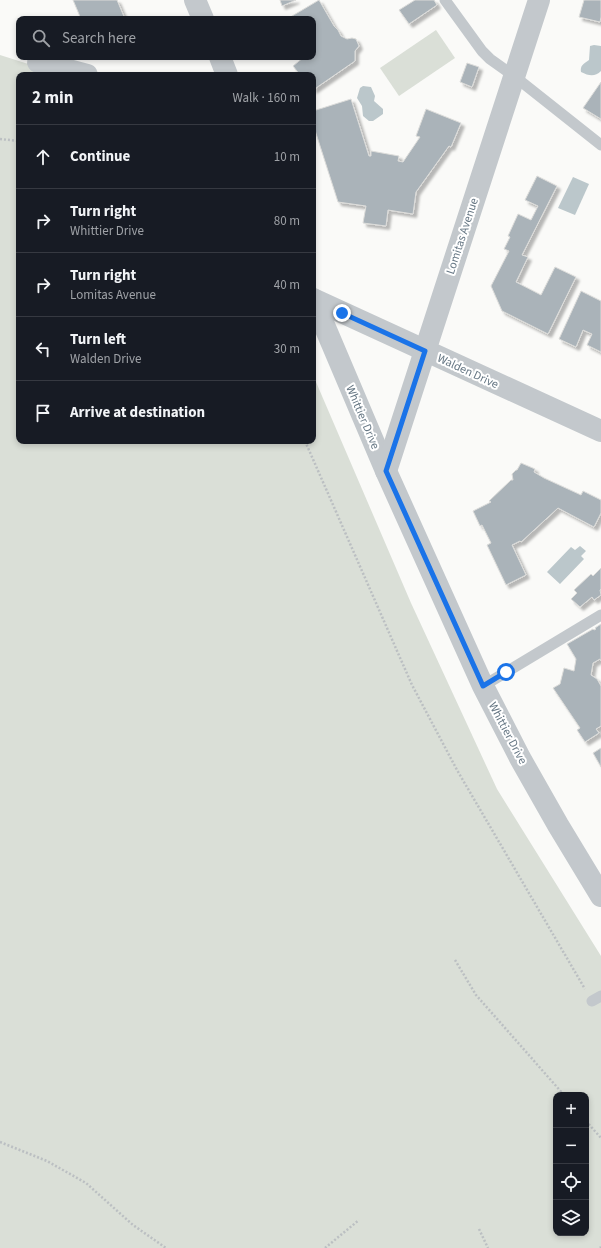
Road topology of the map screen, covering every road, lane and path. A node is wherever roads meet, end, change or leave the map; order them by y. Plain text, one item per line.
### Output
1 (195, 0) edge
2 (445, 0) edge
3 (539, 0) edge
4 (202, 16) edge
5 (221, 60) edge
6 (38, 62) dead end
7 (76, 72) edge
8 (226, 72) edge
9 (514, 76) junction
10 (0, 139) edge
11 (16, 141) edge
12 (601, 145) edge
13 (316, 300) edge
14 (316, 306) edge
15 (425, 351) junction
16 (601, 432) edge
17 (306, 444) edge
18 (386, 471) junction
19 (601, 615) edge
20 (483, 686) junction
21 (601, 896) edge
22 (455, 960) dead end
23 (597, 999) edge
24 (561, 1092) edge
25 (589, 1124) edge
26 (601, 1138) edge
27 (0, 1142) edge
28 (358, 1220) dead end
29 (479, 1229) dead end
30 (166, 1248) edge
31 (325, 1248) edge
32 (488, 1248) edge

1 - 4 street
2 - 9 lane
3 - 9 street, Lomitas Avenue
5 - 8 street
6 - 7 street
9 - 12 lane
9 - 15 street, Lomitas Avenue
10 - 11 path
13 - 15 street, Walden Drive
14 - 18 street, Whittier Drive
15 - 16 street, Walden Drive
15 - 18 street, Lomitas Avenue
17 - 23 path
18 - 20 street, Whittier Drive
19 - 20 lane
20 - 21 street, Whittier Drive
22 - 24 path
25 - 26 path
27 - 30 path
28 - 31 path
29 - 32 path

